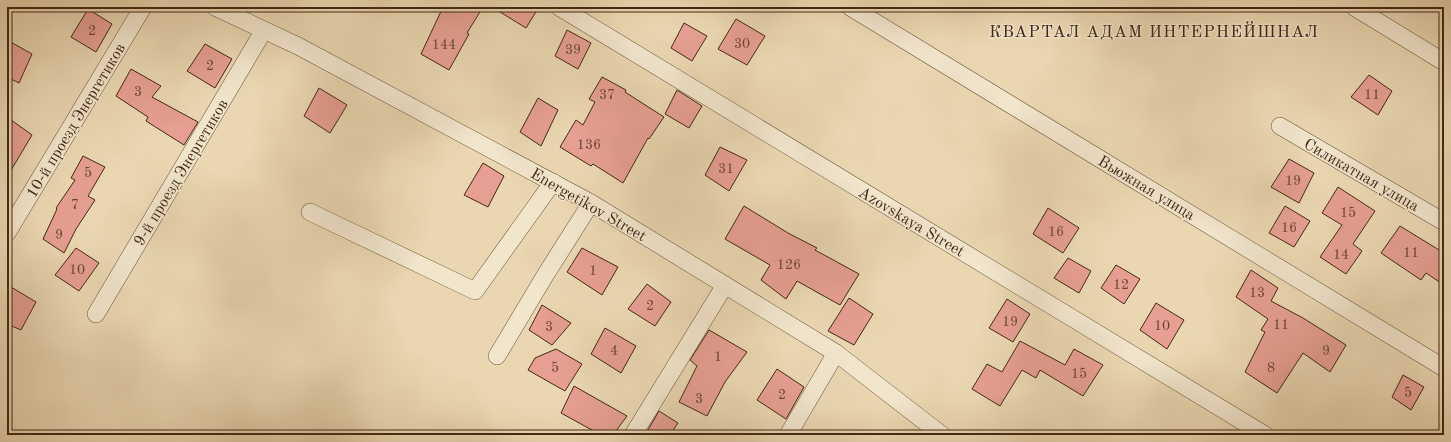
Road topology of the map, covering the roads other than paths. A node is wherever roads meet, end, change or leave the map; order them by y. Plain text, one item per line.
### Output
1 (143, 7) edge
2 (215, 7) edge
3 (559, 7) edge
4 (850, 7) edge
5 (1354, 7) edge
6 (264, 30) junction
7 (1444, 62) edge
8 (1280, 126) dead end
9 (553, 182) junction
10 (591, 203) junction
11 (310, 212) dead end
12 (1444, 222) edge
13 (7, 233) edge
14 (725, 284) junction
15 (96, 314) dead end
16 (836, 353) junction
17 (497, 356) dead end
18 (1444, 368) edge
19 (633, 435) edge
20 (788, 435) edge
21 (942, 435) edge
22 (1265, 435) edge

1 - 13 street, 10-й проезд Энергетиков
2 - 6 street, Energetikov Street
3 - 22 street, Azovskaya Street
4 - 18 street, Вьюжная улица
5 - 7 street
6 - 9 street, Energetikov Street
6 - 15 street, 9-й проезд Энергетиков
8 - 12 street, Силикатная улица
9 - 10 street, Energetikov Street
9 - 11 street
10 - 14 street, Energetikov Street
10 - 17 street
14 - 16 street, Energetikov Street
14 - 19 street
16 - 20 street
16 - 21 street, Energetikov Street

